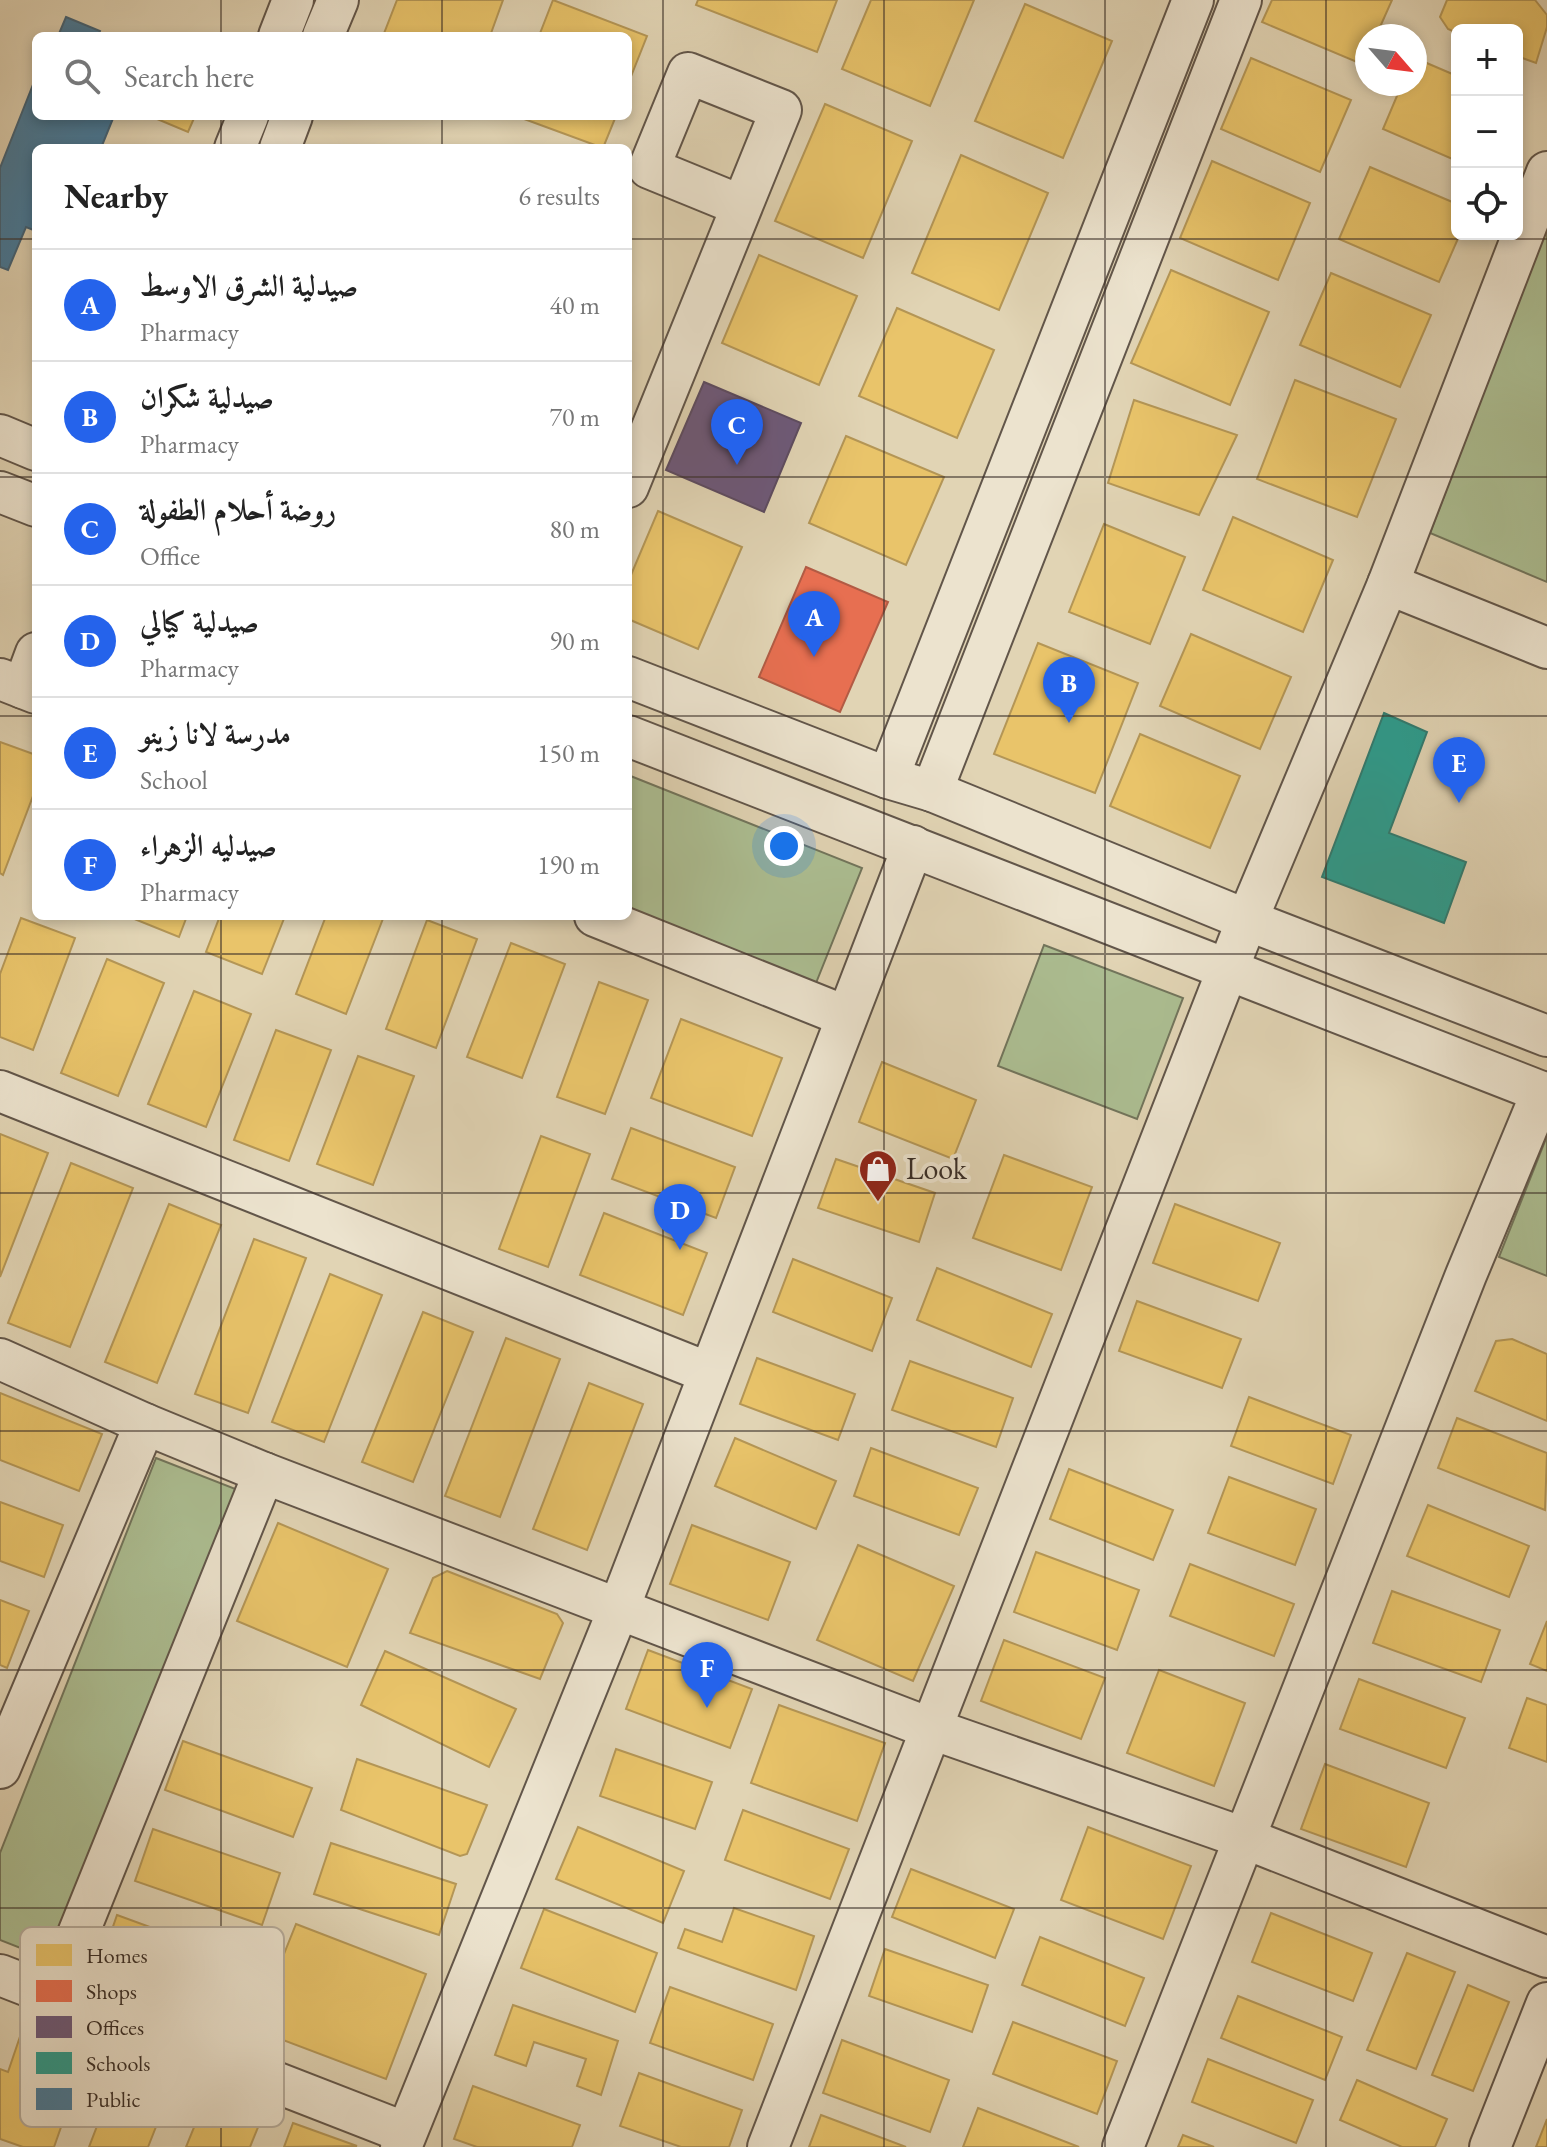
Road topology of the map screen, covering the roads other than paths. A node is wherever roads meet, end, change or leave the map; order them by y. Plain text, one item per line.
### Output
1 (293, 0) edge
2 (338, 0) edge
3 (1193, 0) edge
4 (1227, 4) edge
5 (281, 32) edge
6 (325, 32) edge
7 (246, 120) edge
8 (290, 120) edge
9 (237, 144) edge
10 (282, 144) edge
11 (1547, 172) edge
12 (742, 206) dead end
13 (0, 435) edge
14 (32, 448) edge
15 (632, 477) edge
16 (0, 492) edge
17 (32, 504) edge
18 (1388, 584) junction
19 (1547, 648) edge
20 (632, 679) edge
21 (632, 738) edge
22 (888, 778) junction
23 (932, 791) junction
24 (913, 846) junction
25 (605, 920) edge
26 (1247, 920) junction
27 (1229, 968) junction
28 (845, 1016) junction
29 (1547, 1036) edge
30 (0, 1091) edge
31 (1544, 1093) edge
32 (0, 1359) edge
33 (709, 1373) junction
34 (145, 1424) junction
35 (264, 1473) junction
36 (619, 1608) junction
37 (932, 1729) junction
38 (0, 1768) edge
39 (1244, 1838) junction
40 (81, 1927) edge
41 (1547, 1957) edge
42 (0, 1975) edge
43 (20, 1983) edge
44 (1547, 2003) edge
45 (284, 2091) edge
46 (403, 2140) edge
47 (768, 2147) edge
48 (1123, 2147) edge
49 (1490, 2147) edge

1 - 5 street
2 - 6 street
3 - 22 street
4 - 23 street
7 - 9 street
8 - 10 street
11 - 18 street
12 - 15 street
13 - 14 street
16 - 17 street
18 - 19 street
18 - 26 street
20 - 22 street
21 - 24 street
22 - 23 street
23 - 26 street
24 - 27 street
24 - 28 street
25 - 28 street
26 - 27 street
26 - 29 street
27 - 31 street
27 - 37 street
28 - 33 street
30 - 33 street
31 - 39 street
32 - 34 street
33 - 36 street
34 - 35 street
34 - 38 street
35 - 36 street
35 - 40 street
36 - 37 street
36 - 46 street
37 - 39 street
37 - 47 street
39 - 41 street
39 - 48 street
42 - 43 street
44 - 49 street
45 - 46 street

